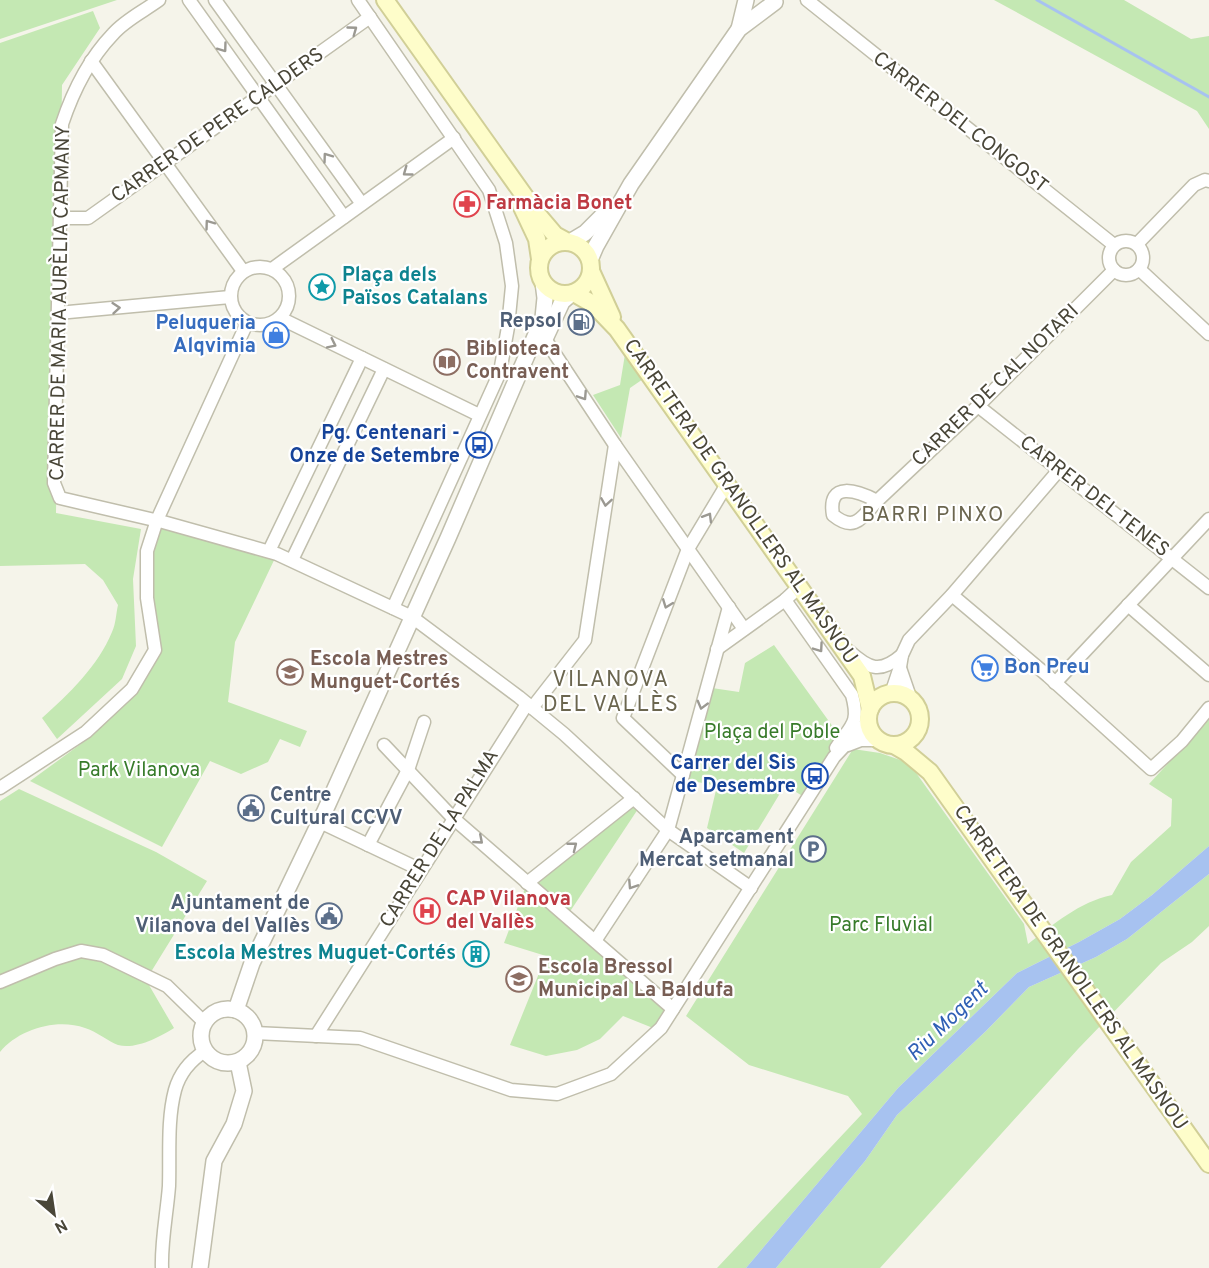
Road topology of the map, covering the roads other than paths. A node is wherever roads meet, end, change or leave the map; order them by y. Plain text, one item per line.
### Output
1 (159, 0) edge
2 (189, 0) edge
3 (215, 0) edge
4 (358, 0) edge
5 (385, 0) edge
6 (746, 0) edge
7 (807, 0) edge
8 (776, 1) edge
9 (370, 17) junction
10 (739, 29) junction
11 (91, 61) junction
12 (276, 85) junction
13 (259, 97) junction
14 (454, 138) junction
15 (165, 163) junction
16 (505, 172) junction
17 (1209, 182) edge
18 (631, 184) junction
19 (362, 204) junction
20 (344, 217) junction
21 (60, 218) junction
22 (568, 242) junction
23 (1137, 244) junction
24 (1114, 245) junction
25 (540, 259) junction
26 (591, 266) junction
27 (272, 269) junction
28 (1139, 269) junction
29 (1114, 270) junction
30 (243, 272) junction
31 (543, 282) junction
32 (572, 293) junction
33 (230, 297) junction
34 (58, 313) junction
35 (280, 318) junction
36 (247, 323) junction
37 (617, 329) junction
38 (1209, 334) edge
39 (545, 339) junction
40 (362, 358) junction
41 (384, 369) junction
42 (978, 406) junction
43 (479, 415) junction
44 (615, 445) junction
45 (1059, 470) junction
46 (727, 484) junction
47 (877, 501) dead end
48 (1209, 519) edge
49 (157, 520) junction
50 (448, 538) junction
51 (688, 549) junction
52 (269, 551) junction
53 (1171, 557) junction
54 (292, 560) junction
55 (799, 587) junction
56 (1209, 588) edge
57 (952, 594) junction
58 (785, 600) junction
59 (1128, 604) junction
60 (729, 607) junction
61 (393, 608) junction
62 (412, 617) junction
63 (744, 629) junction
64 (838, 640) junction
65 (717, 649) junction
66 (901, 661) junction
67 (1209, 675) edge
68 (862, 676) junction
69 (1055, 683) junction
70 (891, 694) junction
71 (911, 700) junction
72 (529, 706) junction
73 (1209, 708) edge
74 (869, 715) junction
75 (424, 722) dead end
76 (917, 731) junction
77 (886, 742) junction
78 (384, 745) dead end
79 (846, 745) junction
80 (834, 756) junction
81 (408, 770) junction
82 (930, 772) junction
83 (683, 775) junction
84 (0, 788) edge
85 (634, 798) junction
86 (453, 818) junction
87 (320, 822) junction
88 (668, 830) junction
89 (368, 845) junction
90 (421, 870) junction
91 (527, 882) junction
92 (751, 888) junction
93 (595, 942) junction
94 (0, 982) edge
95 (236, 1010) junction
96 (673, 1010) junction
97 (205, 1023) junction
98 (255, 1033) junction
99 (316, 1036) junction
100 (205, 1051) junction
101 (237, 1062) junction
102 (1209, 1164) edge
103 (162, 1268) edge
104 (200, 1268) edge

1 - 11 street, CARRER DE MARIA AURÈLIA CAPMANY
2 -> 13 street
3 - 12 street
4 - 9 street
5 - 16 main road
6 - 10 street
7 - 24 street, CARRER DEL CONGOST
8 - 10 street
12 -> 9 street, CARRER DE PERE CALDERS
9 - 14 street
10 - 18 street
11 - 15 street
11 - 21 street, CARRER DE MARIA AURÈLIA CAPMANY
12 - 13 street, CARRER DE PERE CALDERS
19 -> 12 street
13 - 15 street, CARRER DE PERE CALDERS
13 - 20 street
14 -> 19 street
14 - 43 street
15 - 21 street, CARRER DE PERE CALDERS
30 -> 15 street
16 - 22 main road
16 - 25 main road
17 - 23 street
18 - 22 street
18 - 26 street
19 - 20 street
20 - 27 street
21 - 34 street, CARRER DE MARIA AURÈLIA CAPMANY
22 - 25 main road
22 - 26 main road
23 - 24 street
23 - 28 street
24 - 29 street
25 - 31 main road
26 - 32 main road
26 - 37 main road, CARRETERA DE GRANOLLERS AL MASNOU
27 - 30 street
27 - 35 street
28 - 29 street
28 - 38 street
29 - 42 street, CARRER DE CAL NOTARI
30 - 33 street
31 - 32 main road
31 - 50 street
32 - 37 main road, CARRETERA DE GRANOLLERS AL MASNOU
32 - 39 street
34 -> 33 street
33 - 36 street
34 - 49 street, CARRER DE MARIA AURÈLIA CAPMANY
35 - 36 street
35 -> 40 street
36 - 49 street
37 - 46 main road, CARRETERA DE GRANOLLERS AL MASNOU
39 -> 44 street
39 - 50 street
40 - 41 street
40 - 52 street
41 - 43 street
41 - 54 street
42 - 45 street, CARRER DEL TENES
42 - 47 street, CARRER DE CAL NOTARI
43 - 61 street
44 - 51 street
44 -> 72 street, CARRER DE LA PALMA
45 - 53 street, CARRER DEL TENES
45 - 57 street
51 -> 46 street
46 - 55 main road, CARRETERA DE GRANOLLERS AL MASNOU
48 - 53 street
49 - 52 street
49 - 84 street
50 - 62 street
51 - 60 street
51 -> 83 street
52 - 54 street
53 - 56 street, CARRER DEL TENES
53 - 59 street
54 - 61 street
55 - 58 street
55 - 64 main road, CARRETERA DE GRANOLLERS AL MASNOU
57 - 66 street
57 - 69 street
58 - 63 street
58 -> 80 street
59 - 67 street
59 - 69 street
60 - 63 street
60 - 65 street
61 - 62 street
62 - 72 street
62 - 87 street
63 - 65 street
64 - 66 street
64 - 68 main road, CARRETERA DE GRANOLLERS AL MASNOU
65 -> 83 street
66 - 70 street
66 - 71 street
68 - 70 main road, CARRETERA DE GRANOLLERS AL MASNOU
68 - 74 main road, CARRETERA DE GRANOLLERS AL MASNOU
69 - 73 street
70 - 71 main road
70 - 74 main road
71 - 76 main road
72 - 85 street
72 - 86 street, CARRER DE LA PALMA
74 - 77 main road
74 - 79 street
75 - 81 street
76 - 77 main road
76 - 82 main road, CARRETERA DE GRANOLLERS AL MASNOU
77 - 79 street
77 - 82 main road, CARRETERA DE GRANOLLERS AL MASNOU
78 - 81 street
79 - 80 street
80 - 92 street
81 - 86 street
81 - 89 street
82 - 102 main road, CARRETERA DE GRANOLLERS AL MASNOU
83 - 88 street
85 - 88 street
91 -> 85 street
86 - 90 street, CARRER DE LA PALMA
86 -> 91 street
87 - 89 street
87 - 95 street
88 - 92 street
88 -> 93 street
89 - 90 street
90 - 99 street, CARRER DE LA PALMA
91 - 93 street
92 - 96 street
93 - 96 street
94 - 97 street
95 - 97 street
95 - 98 street
96 - 99 street
97 - 100 street
98 - 99 street
98 - 101 street
100 - 101 street
100 - 103 street
101 - 104 street

